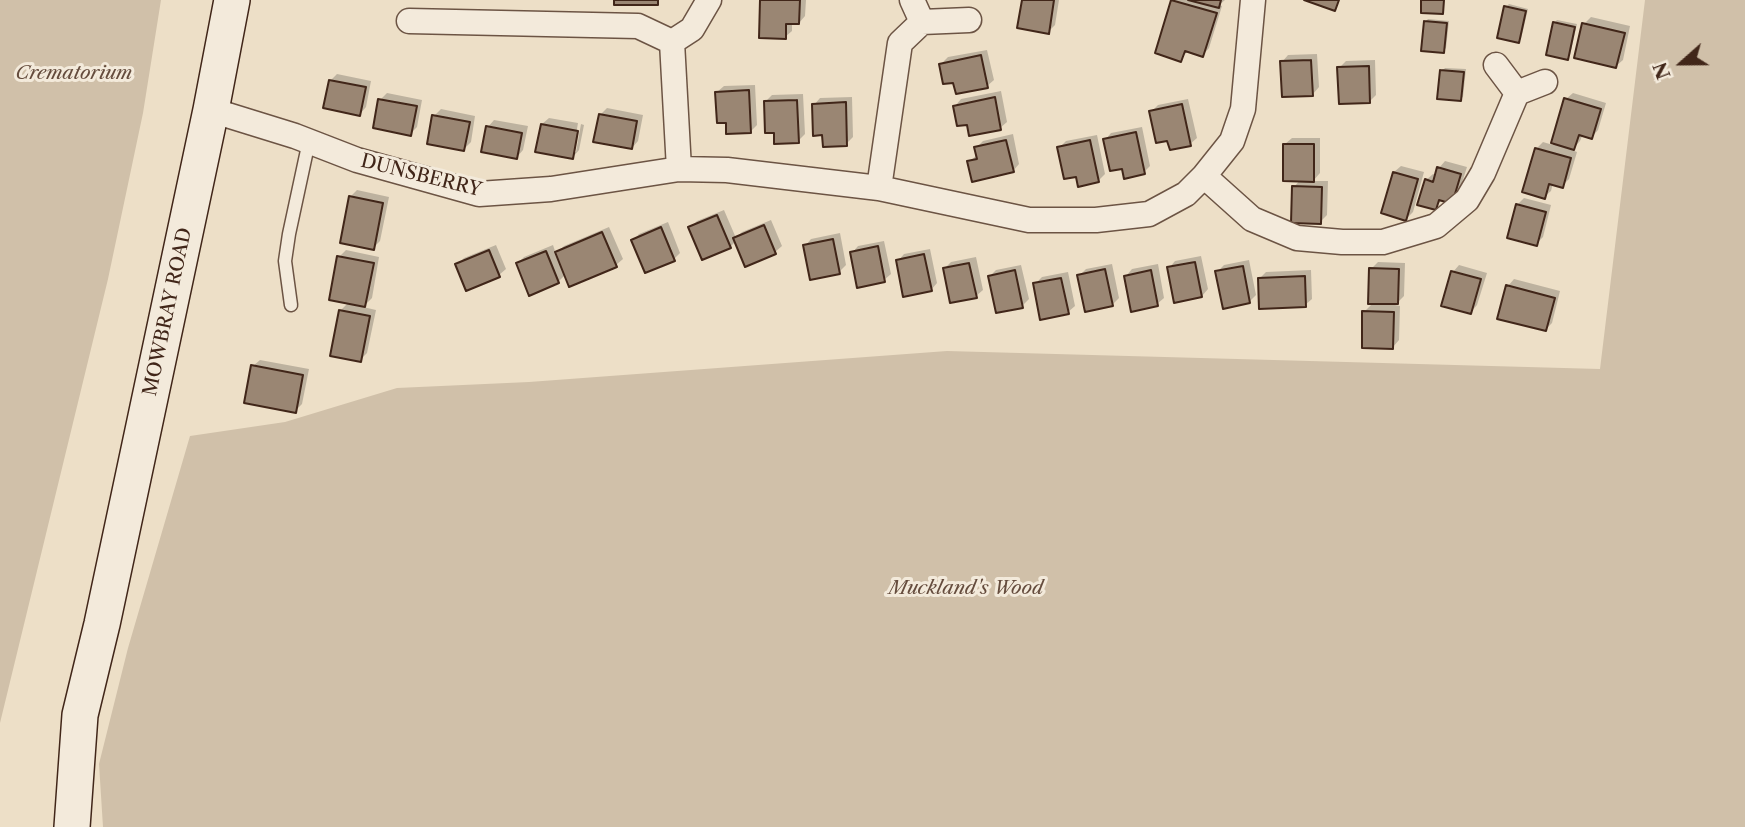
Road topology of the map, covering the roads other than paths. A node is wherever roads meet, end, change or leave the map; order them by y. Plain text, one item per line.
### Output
1 (232, 0) edge
2 (709, 0) edge
3 (1253, 0) edge
4 (917, 11) edge
5 (969, 20) dead end
6 (409, 21) dead end
7 (672, 42) junction
8 (1496, 65) dead end
9 (1545, 82) dead end
10 (1517, 93) junction
11 (211, 110) junction
12 (309, 141) junction
13 (679, 169) junction
14 (1204, 176) junction
15 (880, 188) junction
16 (291, 305) dead end
17 (72, 827) edge

1 - 11 street, MOWBRAY ROAD
2 - 7 street
3 - 14 street, DUNSBERRY
4 - 5 street
4 - 15 street
6 - 7 street
7 - 13 street
8 - 10 street
9 - 10 street
10 - 14 street
11 - 12 street, DUNSBERRY
11 - 17 street, MOWBRAY ROAD
12 - 13 street, DUNSBERRY
12 - 16 lane
13 - 15 street, DUNSBERRY
14 - 15 street, DUNSBERRY

